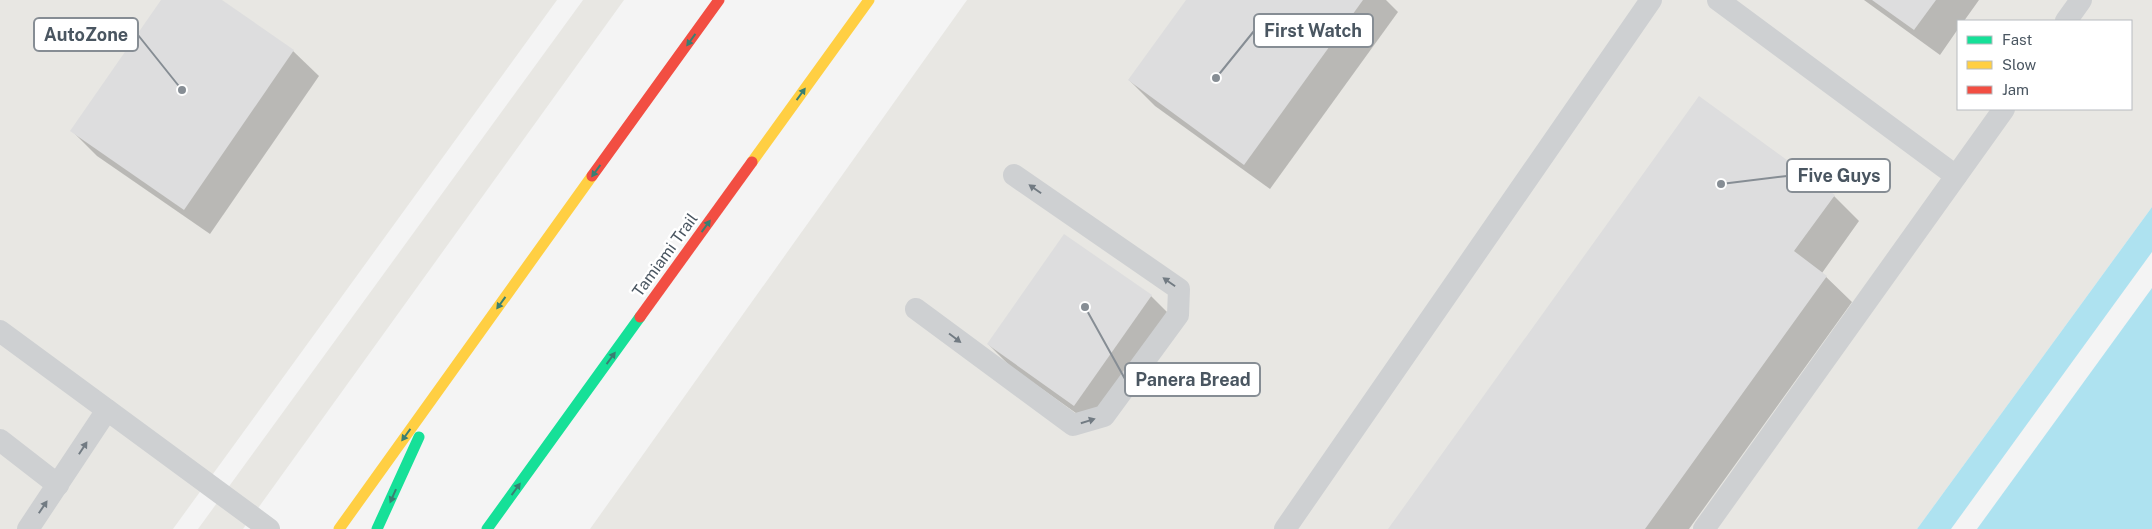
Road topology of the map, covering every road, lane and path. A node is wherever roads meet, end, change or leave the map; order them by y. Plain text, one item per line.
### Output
1 (719, 0) edge
2 (869, 0) edge
3 (1651, 0) edge
4 (1718, 0) edge
5 (2081, 0) edge
6 (2067, 20) edge
7 (2003, 110) edge
8 (1014, 175) dead end
9 (1956, 176) junction
10 (916, 309) dead end
11 (0, 331) edge
12 (440, 387) junction
13 (107, 410) junction
14 (0, 440) edge
15 (58, 485) junction
16 (28, 529) edge
17 (269, 529) edge
18 (339, 529) edge
19 (376, 529) edge
20 (487, 529) edge
21 (1285, 529) edge
22 (1704, 529) edge

1 -> 12 main road
20 -> 2 main road, Tamiami Trail
3 - 21 lane
4 - 9 lane
5 - 6 lane
7 - 9 lane
10 -> 8 lane
9 - 22 lane
11 - 13 lane
12 -> 18 main road
12 -> 19 main road
15 -> 13 lane
13 - 17 lane
14 - 15 lane
16 -> 15 lane

